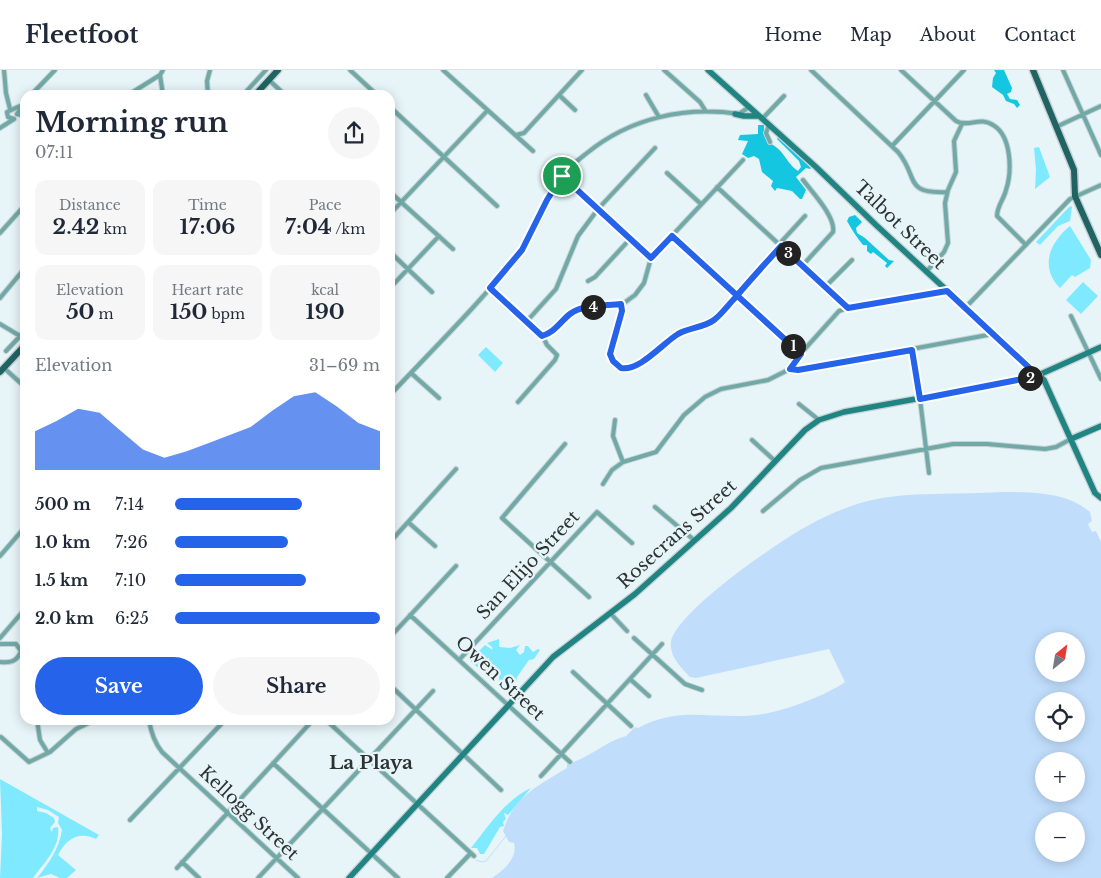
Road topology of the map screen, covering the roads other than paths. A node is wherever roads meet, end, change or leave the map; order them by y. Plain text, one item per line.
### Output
1 (4, 70) edge
2 (55, 70) edge
3 (163, 70) edge
4 (210, 70) edge
5 (266, 70) edge
6 (278, 70) edge
7 (350, 70) edge
8 (443, 70) edge
9 (582, 70) edge
10 (664, 70) edge
11 (708, 70) edge
12 (811, 70) edge
13 (901, 70) edge
14 (964, 70) edge
15 (1034, 70) edge
16 (1063, 70) edge
17 (160, 75) junction
18 (269, 80) junction
19 (36, 90) edge
20 (136, 90) edge
21 (162, 90) edge
22 (208, 90) edge
23 (248, 90) edge
24 (260, 90) edge
25 (280, 90) edge
26 (372, 90) edge
27 (559, 95) junction
28 (646, 95) dead end
29 (784, 96) dead end
30 (741, 100) junction
31 (935, 101) junction
32 (20, 106) joint
33 (1101, 106) edge
34 (749, 107) junction
35 (11, 109) junction
36 (575, 110) dead end
37 (487, 111) junction
38 (705, 111) junction
39 (395, 112) edge
40 (6, 114) junction
41 (17, 114) junction
42 (735, 114) junction
43 (1083, 114) junction
44 (20, 115) edge
45 (660, 117) junction
46 (761, 117) junction
47 (14, 119) junction
48 (769, 124) junction
49 (962, 124) junction
50 (1056, 127) junction
51 (1, 128) edge
52 (514, 135) junction
53 (770, 142) dead end
54 (892, 146) junction
55 (655, 148) dead end
56 (533, 151) dead end
57 (1101, 155) edge
58 (444, 157) junction
59 (743, 160) dead end
60 (667, 174) dead end
61 (562, 176) junction
62 (803, 180) dead end
63 (1101, 185) edge
64 (717, 187) junction
65 (947, 192) junction
66 (1075, 196) junction
67 (395, 197) edge
68 (401, 202) junction
69 (702, 204) junction
70 (497, 206) dead end
71 (395, 209) edge
72 (598, 209) junction
73 (20, 211) edge
74 (805, 216) dead end
75 (0, 232) edge
76 (439, 236) junction
77 (672, 236) junction
78 (630, 239) junction
79 (1026, 245) junction
80 (781, 246) junction
81 (453, 249) dead end
82 (1101, 254) edge
83 (395, 257) edge
84 (651, 258) junction
85 (852, 260) dead end
86 (802, 266) junction
87 (408, 269) junction
88 (926, 272) junction
89 (20, 274) edge
90 (588, 281) dead end
91 (395, 283) edge
92 (825, 287) junction
93 (490, 288) junction
94 (947, 291) junction
95 (432, 292) dead end
96 (737, 295) junction
97 (0, 298) edge
98 (621, 304) junction
99 (848, 308) junction
100 (966, 308) junction
101 (1072, 316) dead end
102 (528, 321) junction
103 (0, 324) edge
104 (993, 334) junction
105 (20, 336) joint
106 (542, 336) junction
107 (1101, 347) edge
108 (20, 350) edge
109 (912, 350) junction
110 (6, 351) dead end
111 (1089, 353) junction
112 (801, 354) junction
113 (790, 369) junction
114 (2, 370) edge
115 (411, 373) junction
116 (1038, 376) junction
117 (1101, 379) edge
118 (20, 383) edge
119 (395, 391) edge
120 (438, 398) dead end
121 (920, 399) junction
122 (518, 402) dead end
123 (799, 404) dead end
124 (615, 420) dead end
125 (819, 420) junction
126 (1101, 426) edge
127 (1071, 439) junction
128 (752, 440) dead end
129 (565, 444) dead end
130 (926, 449) junction
131 (623, 462) junction
132 (775, 462) junction
133 (456, 469) dead end
134 (929, 473) dead end
135 (602, 484) dead end
136 (1101, 498) edge
137 (655, 506) dead end
138 (763, 511) dead end
139 (408, 522) junction
140 (20, 534) edge
141 (395, 536) edge
142 (694, 540) junction
143 (632, 543) dead end
144 (435, 546) dead end
145 (0, 556) edge
146 (550, 560) junction
147 (456, 566) dead end
148 (589, 597) dead end
149 (611, 614) junction
150 (20, 615) edge
151 (410, 615) junction
152 (627, 631) dead end
153 (395, 632) edge
154 (1, 636) edge
155 (634, 638) dead end
156 (0, 644) edge
157 (662, 644) dead end
158 (20, 650) edge
159 (20, 653) edge
160 (653, 655) junction
161 (459, 660) junction
162 (0, 662) edge
163 (573, 672) dead end
164 (630, 679) junction
165 (395, 690) edge
166 (702, 690) dead end
167 (432, 691) dead end
168 (648, 696) dead end
169 (607, 704) junction
170 (509, 705) junction
171 (414, 708) junction
172 (38, 725) edge
173 (84, 725) edge
174 (150, 725) edge
175 (220, 725) edge
176 (308, 725) edge
177 (331, 725) edge
178 (631, 726) dead end
179 (1, 737) edge
180 (48, 753) junction
181 (463, 754) junction
182 (562, 754) junction
183 (368, 759) junction
184 (570, 762) dead end
185 (273, 763) junction
186 (181, 768) junction
187 (541, 776) dead end
188 (501, 790) dead end
189 (417, 804) junction
190 (322, 808) junction
191 (227, 812) junction
192 (130, 820) dead end
193 (372, 853) junction
194 (277, 858) junction
195 (182, 862) junction
196 (177, 868) dead end
197 (199, 878) edge
198 (258, 878) edge
199 (298, 878) edge
200 (349, 878) edge
201 (398, 878) edge
202 (448, 878) edge

1 - 35 street
2 - 19 street
3 - 17 street
4 - 22 street
5 - 23 street
6 - 18 main road
7 - 26 street
8 - 37 street
9 - 27 street
10 - 38 street
11 - 30 street, Talbot Street
12 - 54 street
13 - 31 street
14 - 31 street
15 - 50 main road
16 - 43 street
17 - 20 street
17 - 21 street
18 - 24 main road
18 - 25 street
27 - 36 street
27 - 52 street
28 - 45 street
29 - 46 street
30 - 34 street, Talbot Street
30 - 42 street
31 - 49 street
31 - 54 street
32 - 35 street
32 - 41 street
33 - 43 street
34 - 42 street
34 - 46 street, Talbot Street
35 - 40 street
35 - 41 street
37 - 52 street
37 - 58 street
38 - 42 street
38 - 45 street
39 - 58 street
40 - 47 street
40 - 51 street
41 - 44 street
41 - 47 street
42 - 46 street
43 - 50 street
43 - 57 street
45 - 61 street
46 - 48 street, Talbot Street
47 - 51 street
48 - 53 street
48 - 88 street, Talbot Street
49 - 65 street
49 - 79 street
50 - 66 main road
52 - 56 street
54 - 65 street
55 - 72 street
58 - 68 street
58 - 70 street
59 - 64 street
60 - 69 street
61 - 72 street
61 - 93 street
62 - 86 street
63 - 66 street
64 - 69 street
64 - 80 street
65 - 88 street
66 - 79 street
66 - 82 main road
67 - 68 street
68 - 71 street
68 - 76 street
69 - 77 street
72 - 78 street
72 - 102 street
73 - 75 street
74 - 80 street
76 - 81 street
76 - 87 street
77 - 84 street
77 - 96 street
78 - 84 street
78 - 90 street
79 - 100 street
80 - 86 street
80 - 96 street
83 - 87 street
84 - 98 street
85 - 92 street
86 - 92 street
87 - 91 street
87 - 95 street
88 - 94 street, Talbot Street
89 - 97 street
92 - 99 street
93 - 102 street
93 - 115 street
94 - 99 street
94 - 100 street, Talbot Street
96 - 98 street
96 - 112 street
98 - 106 street
99 - 112 street
100 - 104 street, Talbot Street
101 - 111 street
102 - 106 street
103 - 105 street
104 - 109 street
104 - 116 street, Talbot Street
105 - 110 street
106 - 122 street
107 - 111 street, Rosecrans Street
108 - 114 main road
109 - 113 street
109 - 121 street
111 - 116 street, Rosecrans Street
111 - 117 street
112 - 113 street
113 - 131 street
114 - 118 street
115 - 119 street
115 - 120 street
116 - 121 street, Rosecrans Street
116 - 127 street, Talbot Street
121 - 125 street, Rosecrans Street
121 - 130 street
123 - 125 street
124 - 131 street
125 - 132 street, Rosecrans Street
126 - 127 street
127 - 130 street
127 - 136 street, Talbot Street
128 - 132 street
129 - 146 street
130 - 134 street
130 - 138 street
131 - 135 street
132 - 142 street, Rosecrans Street
133 - 139 street
137 - 142 street
139 - 141 street
139 - 144 street
140 - 145 street
142 - 149 street, Rosecrans Street
143 - 146 street, San Elijo Street
146 - 148 street
146 - 161 street, San Elijo Street
147 - 151 street
149 - 152 street
149 - 170 street, Rosecrans Street
150 - 154 street
151 - 153 street
151 - 161 street, Owen Street
155 - 160 street
156 - 158 street
157 - 160 street
159 - 162 street
160 - 164 street
160 - 166 street
161 - 170 street, Owen Street
163 - 169 street
164 - 168 street
164 - 169 street
165 - 171 street
167 - 171 street
169 - 178 street
169 - 182 street
170 - 181 street, Rosecrans Street
170 - 182 street, Owen Street
171 - 181 street
171 - 183 street
172 - 180 street
173 - 180 street
174 - 186 street, Kellogg Street
175 - 186 street
176 - 185 street
177 - 183 street
179 - 180 street
181 - 188 street
181 - 189 street, Rosecrans Street
182 - 184 street, Owen Street
182 - 187 street
183 - 189 street
183 - 190 street
185 - 190 street
185 - 191 street
186 - 191 street, Kellogg Street
186 - 192 street
189 - 193 street, Rosecrans Street
189 - 202 street
190 - 193 street
190 - 194 street
191 - 194 street, Kellogg Street
191 - 195 street
193 - 200 street, Rosecrans Street
193 - 201 street
194 - 198 street
194 - 199 street, Kellogg Street
195 - 196 street
195 - 197 street

